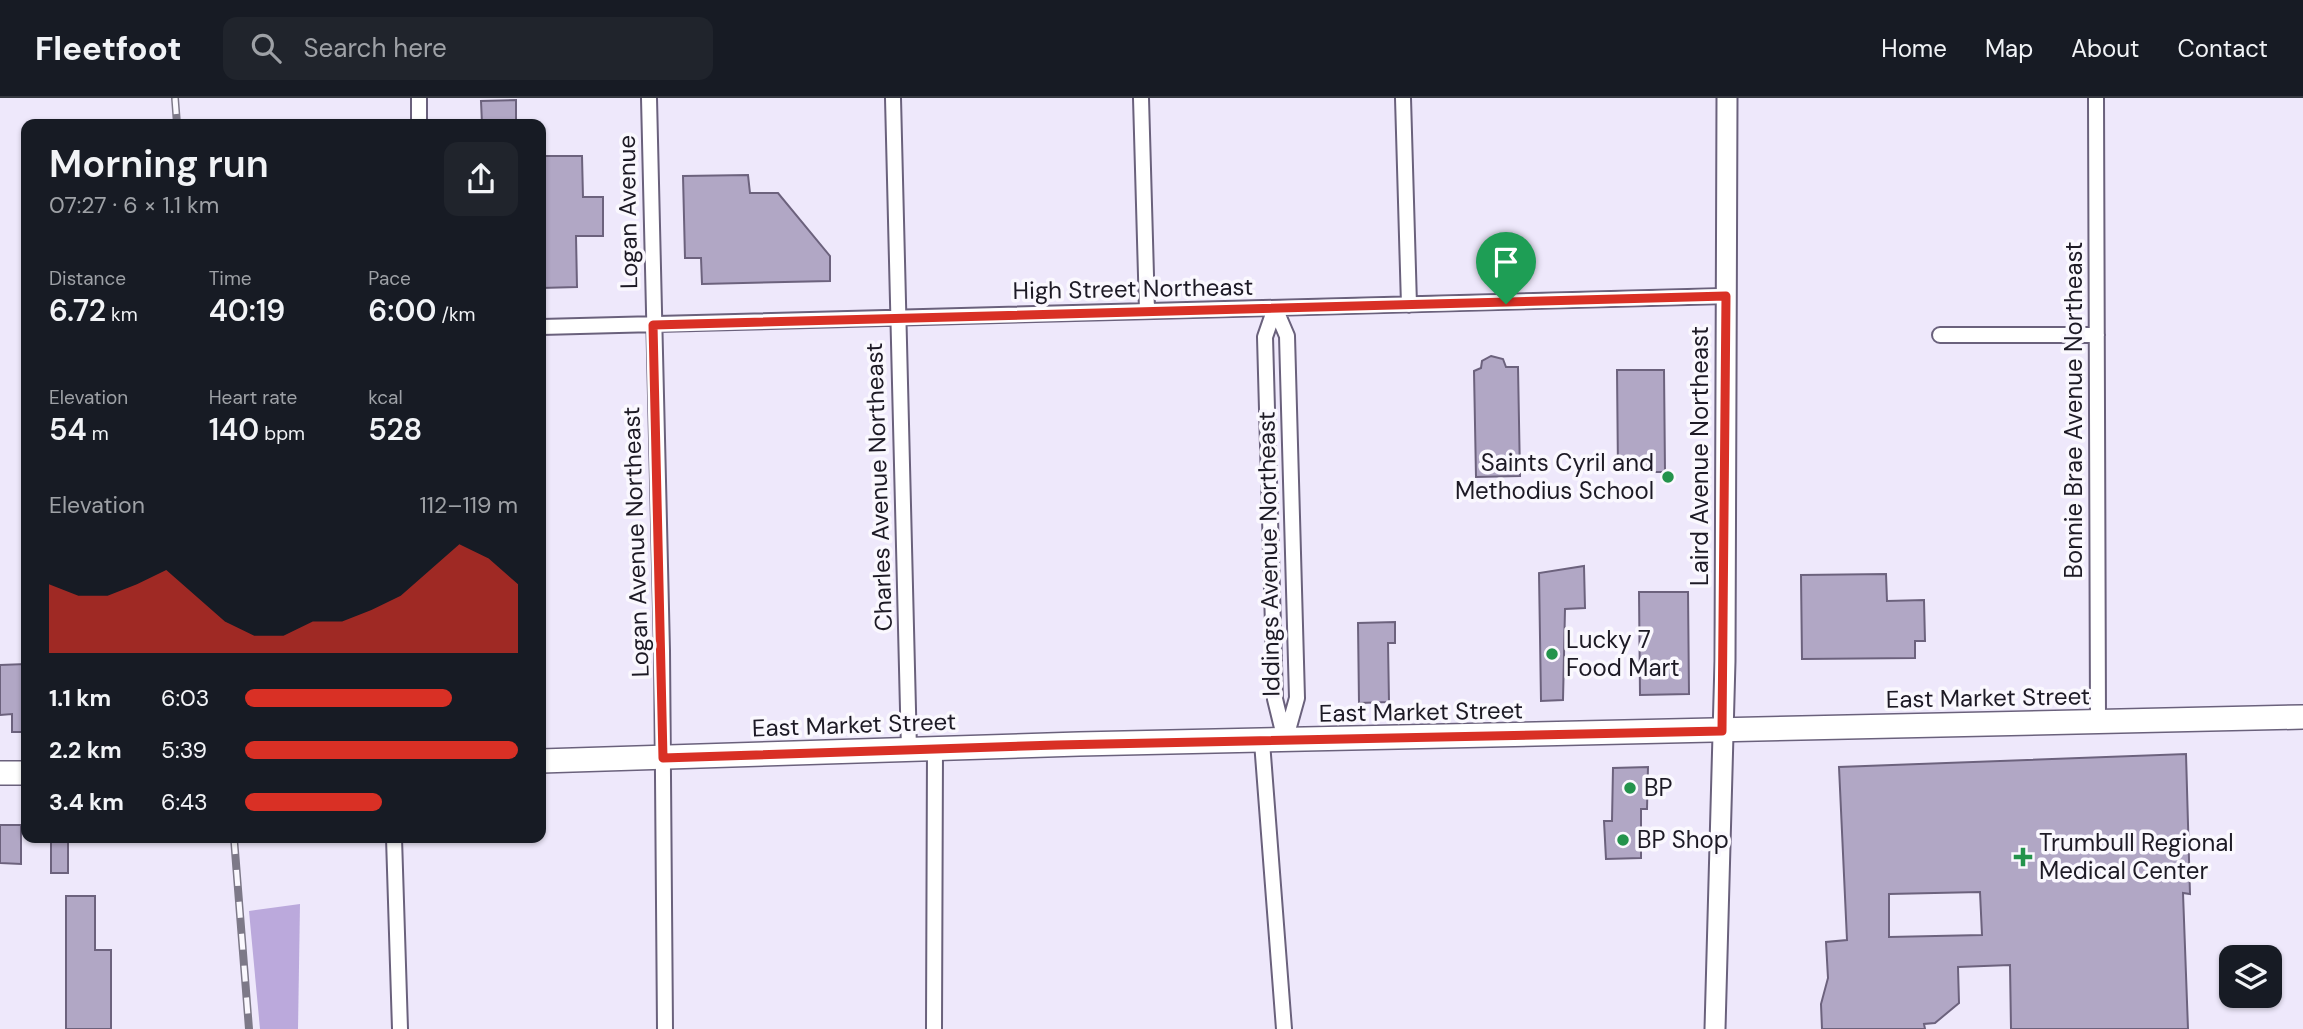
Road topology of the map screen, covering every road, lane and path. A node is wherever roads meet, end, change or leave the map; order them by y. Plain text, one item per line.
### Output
1 (419, 98) edge
2 (649, 98) edge
3 (893, 98) edge
4 (1141, 98) edge
5 (1403, 98) edge
6 (1727, 98) edge
7 (2096, 98) edge
8 (419, 119) edge
9 (1726, 296) junction
10 (1409, 305) junction
11 (1275, 308) junction
12 (1147, 311) junction
13 (897, 317) junction
14 (653, 325) junction
15 (546, 327) edge
16 (1940, 335) dead end
17 (2097, 335) junction
18 (2303, 717) edge
19 (2098, 721) junction
20 (1722, 731) junction
21 (1285, 741) junction
22 (1262, 742) junction
23 (935, 749) junction
24 (909, 750) junction
25 (663, 758) junction
26 (546, 761) edge
27 (21, 773) edge
28 (0, 774) edge
29 (394, 843) edge
30 (400, 1029) edge
31 (664, 1029) edge
32 (934, 1029) edge
33 (1284, 1029) edge
34 (1715, 1029) edge

1 - 8 street
2 - 14 street, Logan Avenue
3 - 13 street, Charles Avenue Northeast
4 - 12 street
5 - 10 street
6 - 9 street, Laird Avenue Northeast
7 - 17 street, Bonnie Brae Avenue Northeast
9 - 10 street, High Street Northeast
9 - 20 street, Laird Avenue Northeast
10 - 11 street, High Street Northeast
11 - 12 street, High Street Northeast
11 - 21 street, Iddings Avenue Northeast
11 - 21 street, Iddings Avenue Northeast
12 - 13 street, High Street Northeast
13 - 14 street, High Street Northeast
13 - 24 street, Charles Avenue Northeast
14 - 15 street, High Street Northeast
14 - 25 street, Logan Avenue Northeast
16 - 17 street
17 - 19 street, Bonnie Brae Avenue Northeast
18 - 19 main road, East Market Street
19 - 20 main road, East Market Street
20 - 21 main road, East Market Street
20 - 34 street, Laird Avenue Northeast
21 - 22 main road, East Market Street
22 - 23 main road, East Market Street
22 - 33 street
23 - 24 main road, East Market Street
23 - 32 street
24 - 25 main road, East Market Street
25 - 26 main road, East Market Street
25 - 31 street, Logan Avenue Northeast
27 - 28 main road
29 - 30 street

